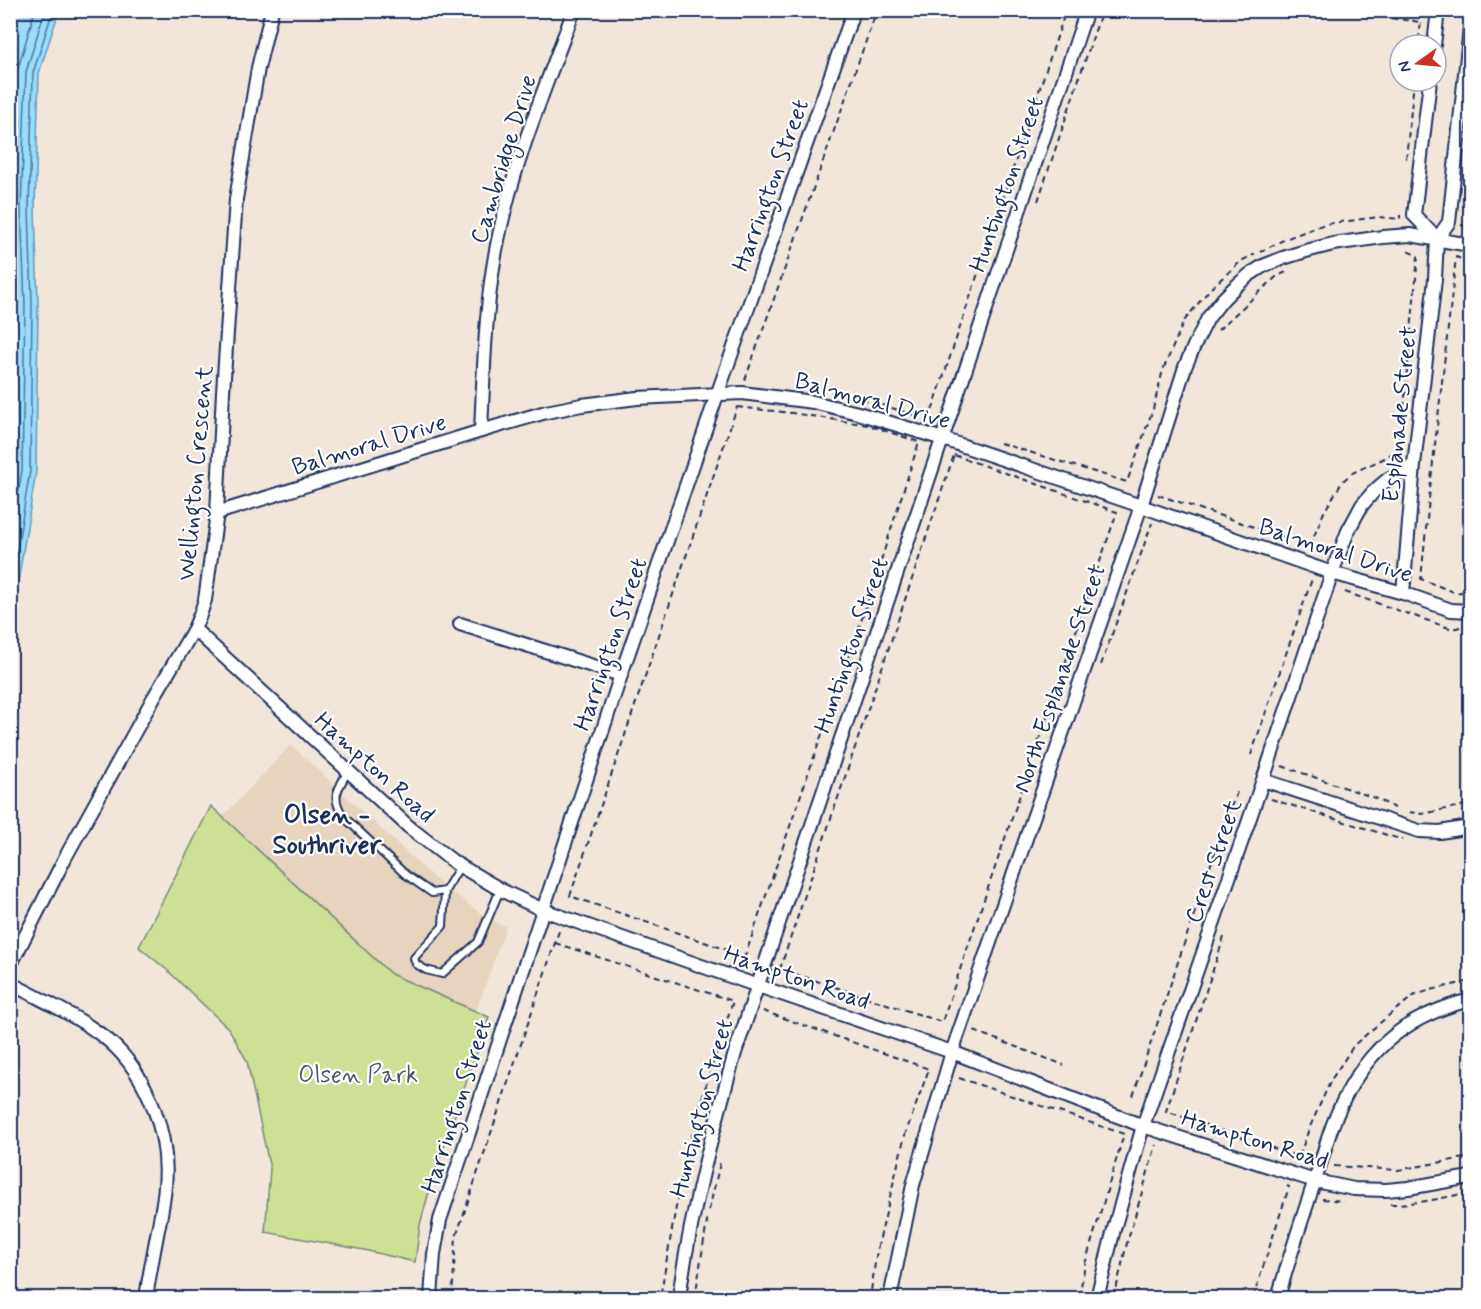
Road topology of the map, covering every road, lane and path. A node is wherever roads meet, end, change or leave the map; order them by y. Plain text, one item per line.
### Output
1 (272, 10) edge
2 (574, 10) edge
3 (854, 10) edge
4 (877, 10) edge
5 (1066, 10) edge
6 (1087, 10) edge
7 (1102, 10) edge
8 (1329, 10) edge
9 (1438, 10) edge
10 (1464, 10) edge
11 (1470, 11) edge
12 (1470, 28) edge
13 (1420, 33) edge
14 (1435, 33) edge
15 (1413, 93) edge
16 (1429, 93) edge
17 (1406, 161) dead end
18 (1401, 207) dead end
19 (1036, 208) dead end
20 (1458, 224) dead end
21 (1470, 227) edge
22 (1437, 240) junction
23 (1470, 245) edge
24 (1403, 248) dead end
25 (1470, 262) edge
26 (1294, 269) dead end
27 (1218, 329) dead end
28 (745, 380) dead end
29 (823, 391) dead end
30 (717, 395) junction
31 (737, 407) joint
32 (481, 431) junction
33 (943, 439) junction
34 (993, 441) dead end
35 (954, 455) joint
36 (1414, 465) junction
37 (1157, 495) dead end
38 (1141, 506) junction
39 (217, 513) junction
40 (1152, 523) dead end
41 (1310, 546) junction
42 (1320, 549) dead end
43 (1332, 573) junction
44 (1312, 578) dead end
45 (1339, 590) dead end
46 (1470, 590) edge
47 (1403, 594) junction
48 (1470, 611) edge
49 (460, 624) dead end
50 (1470, 625) edge
51 (194, 628) junction
52 (1100, 669) dead end
53 (621, 675) junction
54 (1251, 755) dead end
55 (1279, 765) dead end
56 (348, 771) junction
57 (1263, 780) junction
58 (1238, 790) dead end
59 (1470, 804) edge
60 (1470, 827) edge
61 (460, 866) junction
62 (500, 889) junction
63 (446, 891) junction
64 (543, 910) junction
65 (560, 928) dead end
66 (1225, 933) dead end
67 (555, 943) junction
68 (10, 966) edge
69 (1470, 981) edge
70 (10, 983) edge
71 (758, 986) junction
72 (1470, 1000) edge
73 (763, 1010) dead end
74 (972, 1030) dead end
75 (952, 1052) junction
76 (1064, 1065) dead end
77 (959, 1077) dead end
78 (1133, 1096) dead end
79 (1143, 1126) junction
80 (1157, 1142) dead end
81 (722, 1156) dead end
82 (1470, 1157) edge
83 (1331, 1166) dead end
84 (1470, 1177) edge
85 (1315, 1181) junction
86 (1278, 1183) dead end
87 (1470, 1192) edge
88 (1322, 1199) dead end
89 (1344, 1202) dead end
90 (1391, 1204) dead end
91 (146, 1299) edge
92 (431, 1299) edge
93 (452, 1299) edge
94 (660, 1299) edge
95 (679, 1299) edge
96 (695, 1299) edge
97 (870, 1299) edge
98 (890, 1299) edge
99 (1079, 1299) edge
100 (1097, 1299) edge
101 (1114, 1299) edge
102 (1253, 1299) edge
103 (1278, 1299) edge

1 - 39 street, Wellington Crescent
2 - 32 street, Cambridge Drive
3 - 30 street, Harrington Street
4 - 28 path
5 - 29 path
6 - 33 street, Huntington Street
7 - 19 path
8 - 13 path
9 - 14 street
10 - 11 street
12 - 22 street, Esplanade Street
15 - 17 path
16 - 22 street
18 - 34 path
20 - 21 path
22 - 23 street, North Esplanade Street
22 - 36 street, Esplanade Street
22 - 38 street, North Esplanade Street
24 - 41 path
25 - 46 path
26 - 27 path
30 - 32 street, Balmoral Drive
30 - 33 street, Balmoral Drive
30 - 53 street, Harrington Street
31 - 31 path
32 - 39 street, Balmoral Drive
33 - 38 street, Balmoral Drive
33 - 71 street, Huntington Street
35 - 35 path
36 - 43 street, Crest Street
36 - 47 street, Esplanade Street
37 - 41 path
38 - 43 street, Balmoral Drive
38 - 75 street, North Esplanade Street
39 - 51 street, Wellington Crescent
40 - 52 path
41 - 42 path
43 - 47 street, Balmoral Drive
43 - 57 street, Crest Street
44 - 54 path
45 - 50 path
47 - 48 street, Balmoral Drive
49 - 53 street
51 - 56 street, Hampton Road
51 - 68 street, Wellington Crescent
53 - 64 street, Harrington Street
55 - 59 path
56 - 61 street, Hampton Road
56 - 63 lane
57 - 60 street
57 - 79 street, Crest Street
58 - 78 path
61 - 62 street, Hampton Road
61 - 63 lane
62 - 63 lane
62 - 64 street, Hampton Road
64 - 71 street, Hampton Road
64 - 92 street, Harrington Street
65 - 67 path
66 - 69 path
67 - 93 path
67 - 94 path
70 - 91 street
71 - 75 street, Hampton Road
71 - 95 street, Huntington Street
72 - 85 street
73 - 97 path
74 - 76 path
75 - 79 street, Hampton Road
75 - 98 street, North Esplanade Street
77 - 99 path
79 - 85 street, Hampton Road
79 - 100 street, Crest Street
80 - 101 path
81 - 96 path
82 - 83 path
84 - 85 street, Hampton Road
85 - 103 street
86 - 102 path
87 - 90 path
88 - 89 path

